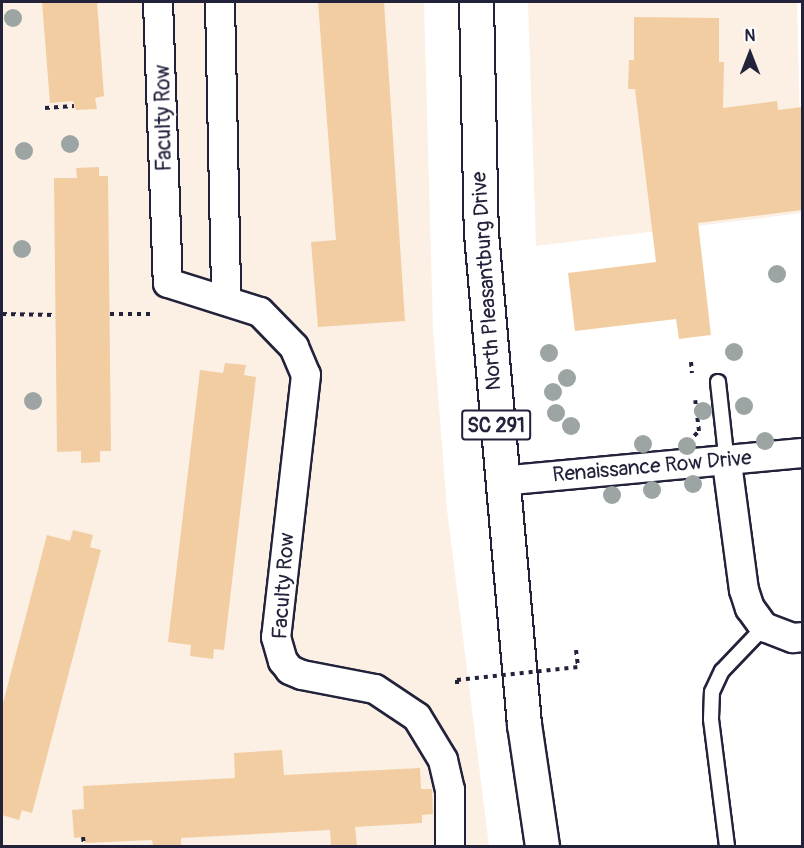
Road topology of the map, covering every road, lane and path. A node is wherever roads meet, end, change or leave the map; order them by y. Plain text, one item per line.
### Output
1 (158, 2) edge
2 (220, 2) edge
3 (476, 2) edge
4 (74, 106) dead end
5 (45, 108) dead end
6 (226, 298) junction
7 (2, 314) edge
8 (110, 314) dead end
9 (153, 314) dead end
10 (56, 315) dead end
11 (691, 362) dead end
12 (692, 373) dead end
13 (718, 382) dead end
14 (695, 400) dead end
15 (691, 441) dead end
16 (802, 453) edge
17 (727, 462) junction
18 (501, 481) junction
19 (764, 627) junction
20 (802, 637) edge
21 (576, 650) dead end
22 (458, 689) dead end
23 (83, 837) dead end
24 (84, 845) edge
25 (450, 846) edge
26 (542, 846) edge
27 (727, 846) edge

1 - 6 street, Faculty Row
2 - 6 street
3 - 18 main road, North Pleasantburg Drive / SC 291
4 - 5 path
6 - 25 street, Faculty Row
7 - 10 path
8 - 9 path
11 - 12 path
13 - 17 lane
14 - 15 path
16 - 17 street, Renaissance Row Drive
17 - 18 street, Renaissance Row Drive
17 - 19 street
18 - 26 main road, North Pleasantburg Drive / SC 291
19 - 20 street
19 - 27 lane
21 - 22 path, bridge
23 - 24 path

